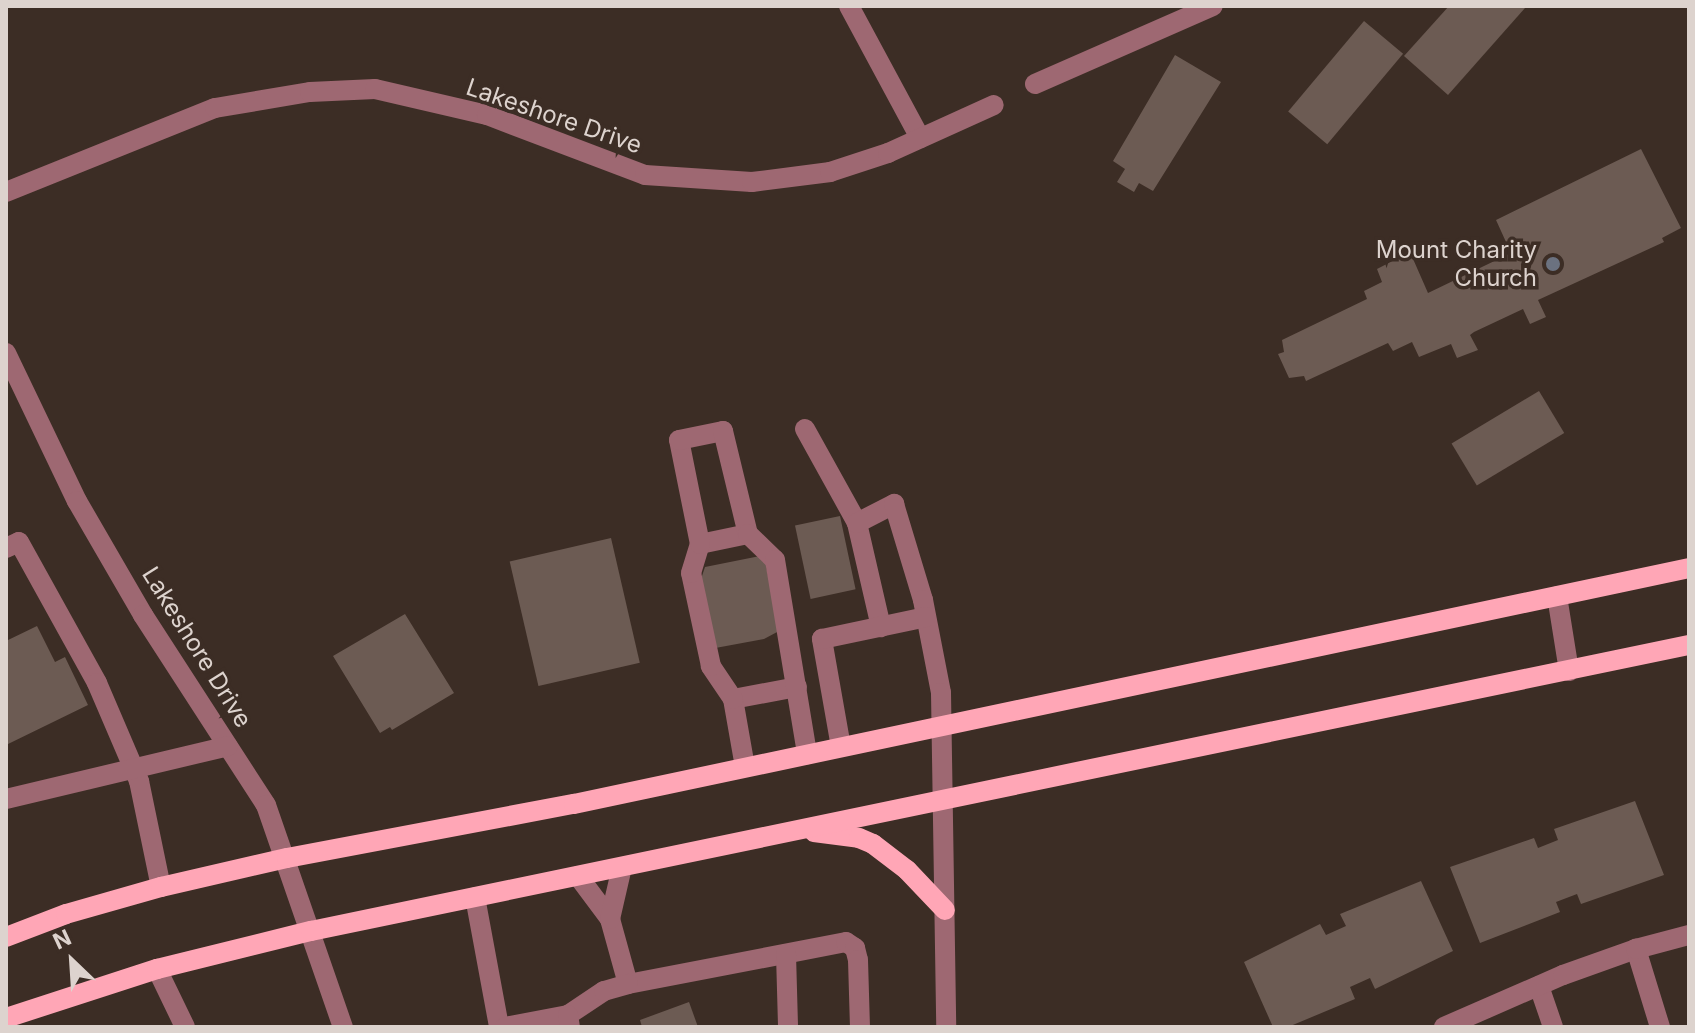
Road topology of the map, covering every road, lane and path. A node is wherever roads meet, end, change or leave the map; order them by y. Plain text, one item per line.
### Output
1 (849, 6) edge
2 (1213, 6) edge
3 (1035, 84) dead end
4 (994, 105) dead end
5 (920, 138) junction
6 (6, 192) edge
7 (6, 353) edge
8 (805, 429) dead end
9 (857, 523) junction
10 (748, 534) junction
11 (700, 544) junction
12 (6, 548) edge
13 (1689, 568) edge
14 (1557, 596) junction
15 (926, 617) junction
16 (881, 627) junction
17 (1689, 645) edge
18 (1569, 671) junction
19 (797, 687) junction
20 (733, 699) junction
21 (943, 725) junction
22 (228, 746) junction
23 (841, 747) junction
24 (807, 754) junction
25 (745, 767) junction
26 (134, 769) junction
27 (6, 799) edge
28 (943, 799) junction
29 (794, 830) junction
30 (287, 858) junction
31 (622, 867) junction
32 (578, 876) junction
33 (161, 887) junction
34 (475, 897) junction
35 (945, 910) junction
36 (610, 919) junction
37 (311, 931) junction
38 (7, 934) edge
39 (1689, 935) edge
40 (1636, 949) junction
41 (786, 954) junction
42 (157, 969) junction
43 (628, 984) junction
44 (1539, 986) junction
45 (11, 1020) edge
46 (569, 1021) edge
47 (185, 1027) edge
48 (343, 1027) edge
49 (502, 1027) edge
50 (788, 1027) edge
51 (860, 1027) edge
52 (946, 1027) edge
53 (1444, 1027) edge
54 (1553, 1027) edge
55 (1660, 1027) edge

1 - 5 street
2 - 3 street
4 - 5 street, Lakeshore Drive
5 - 6 street, Lakeshore Drive
7 - 22 street, Lakeshore Drive
8 - 9 street
9 - 15 street
9 - 16 street
10 - 11 street
10 - 11 street
10 - 19 street
11 - 20 street
12 - 26 street
13 - 14 main road
14 - 18 street
14 - 21 main road
15 - 16 street
15 - 21 street
16 - 23 street
17 - 18 main road
18 - 28 main road
19 - 20 street
19 - 24 street
20 - 25 street
21 - 23 main road
21 - 28 street
22 - 26 street
22 - 30 street, Lakeshore Drive
23 - 24 main road
24 - 25 main road
25 - 30 main road
26 - 27 street
26 - 33 street
28 - 29 main road
28 - 35 street
29 - 31 main road
29 - 35 main road
30 - 33 main road
30 - 37 street, Lakeshore Drive
31 - 32 main road
31 - 36 street
32 - 34 main road
32 - 36 street
33 - 38 main road
34 - 37 main road
34 - 49 street
35 - 52 street
36 - 43 street
37 - 42 main road
37 - 48 street, Lakeshore Drive
39 - 40 street
40 - 44 street
40 - 55 street
41 - 43 street
41 - 50 street
41 - 51 street
42 - 45 main road
42 - 47 street
43 - 46 street
44 - 53 street
44 - 54 street
46 - 49 street

